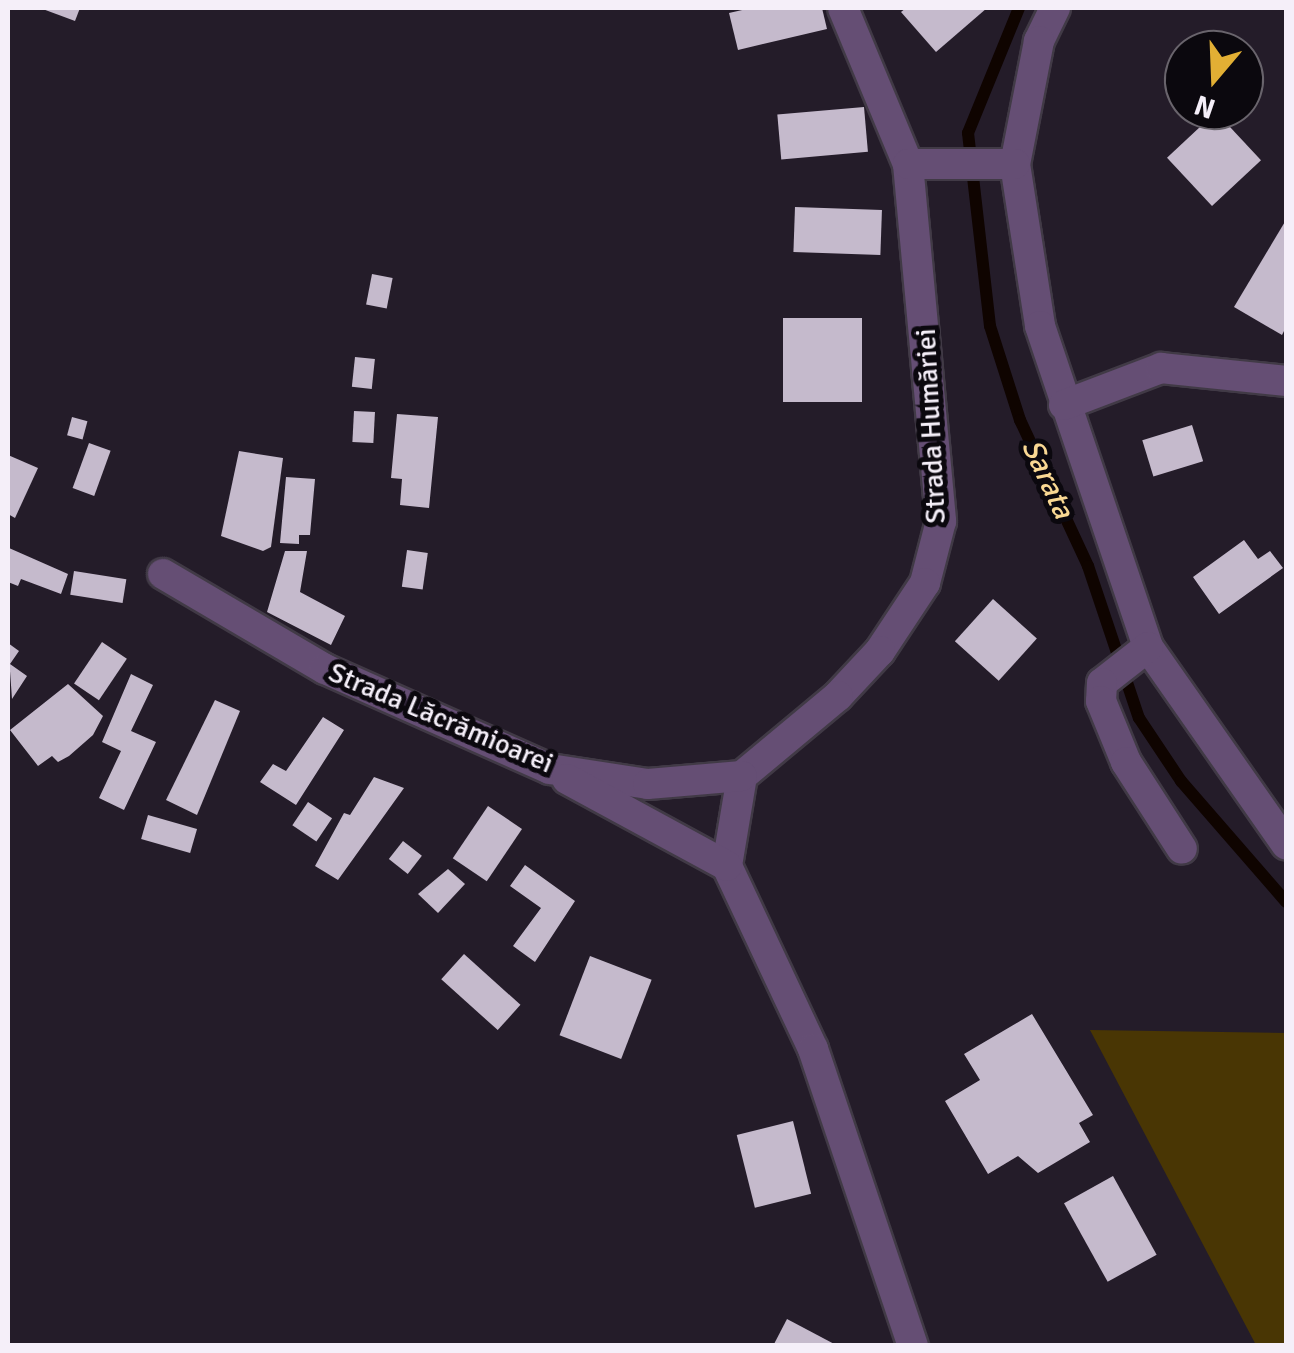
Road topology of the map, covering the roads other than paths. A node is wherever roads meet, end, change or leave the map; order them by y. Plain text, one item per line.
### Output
1 (843, 8) edge
2 (1055, 8) edge
3 (908, 164) junction
4 (1006, 166) junction
5 (1286, 381) edge
6 (1064, 405) junction
7 (163, 574) dead end
8 (1143, 651) junction
9 (550, 769) junction
10 (742, 776) junction
11 (1286, 844) edge
12 (1182, 849) dead end
13 (727, 866) junction
14 (913, 1346) edge

1 - 3 street, Strada Humăriei
2 - 4 street
3 - 4 street
3 - 10 street, Strada Humăriei
4 - 6 street
5 - 6 street
6 - 8 street
7 - 9 street, Strada Lăcrămioarei
8 - 11 street
8 - 12 street
9 - 10 street, Strada Lăcrămioarei
9 - 13 street
10 - 13 street
13 - 14 street

